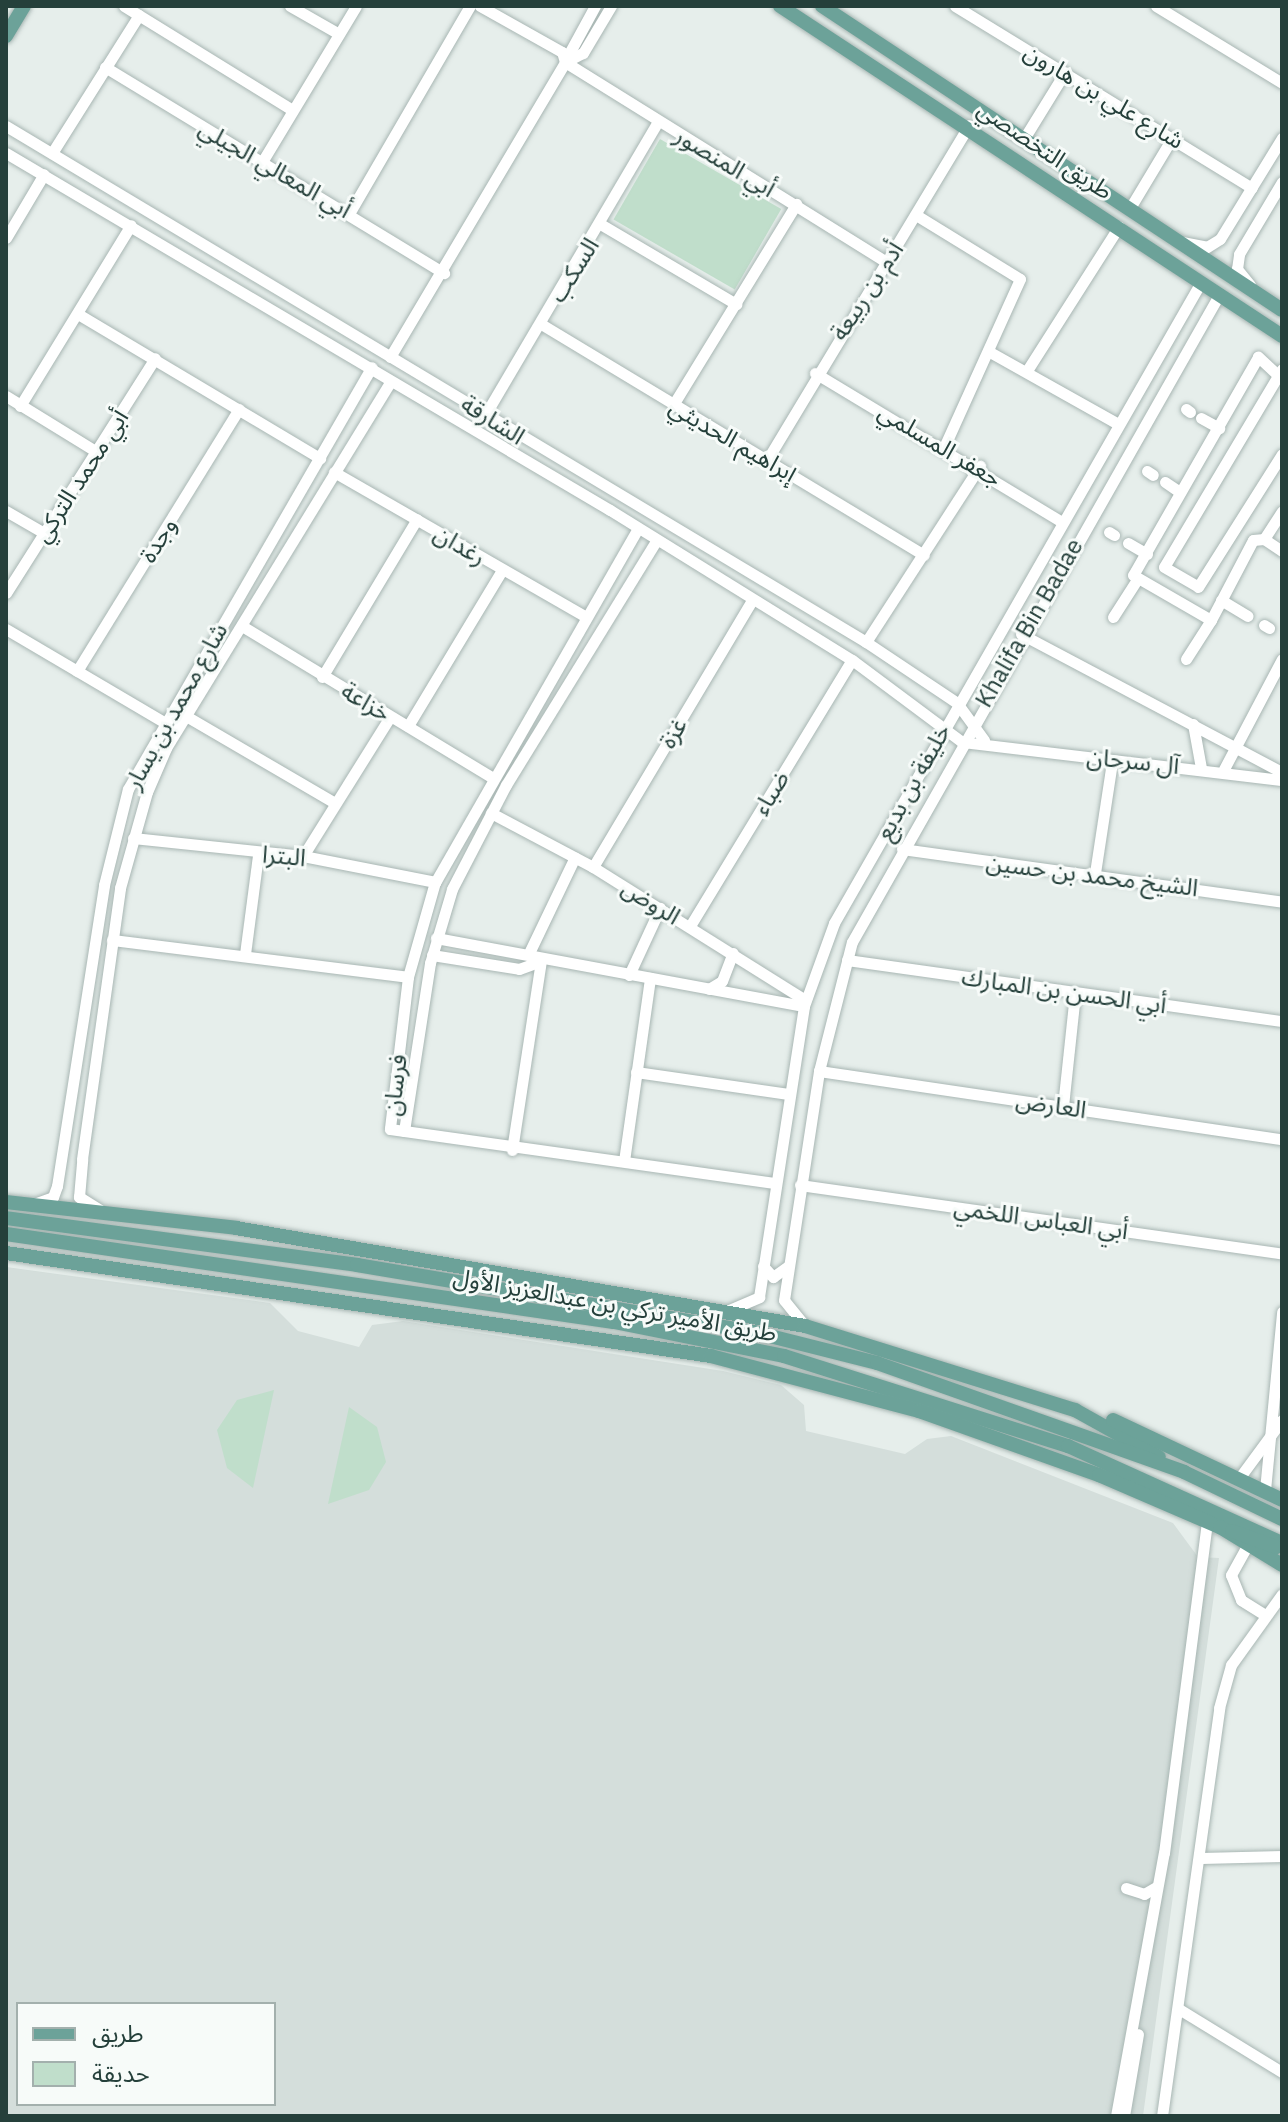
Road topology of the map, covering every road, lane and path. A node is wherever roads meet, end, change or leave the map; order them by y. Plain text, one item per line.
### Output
1 (24, 6) edge
2 (124, 6) edge
3 (290, 6) edge
4 (356, 6) edge
5 (470, 6) edge
6 (480, 6) edge
7 (595, 6) edge
8 (611, 6) edge
9 (822, 6) edge
10 (1156, 6) edge
11 (782, 7) edge
12 (958, 7) edge
13 (1173, 10) edge
14 (842, 11) edge
15 (139, 15) junction
16 (339, 34) junction
17 (6, 36) edge
18 (565, 62) junction
19 (105, 67) junction
20 (1065, 72) junction
21 (1282, 83) edge
22 (291, 109) junction
23 (658, 121) junction
24 (969, 124) junction
25 (6, 126) edge
26 (1025, 137) junction
27 (1172, 138) junction
28 (1282, 138) edge
29 (6, 153) edge
30 (52, 153) junction
31 (262, 162) junction
32 (44, 174) junction
33 (1282, 182) edge
34 (1252, 188) junction
35 (796, 204) junction
36 (1130, 208) junction
37 (350, 212) junction
38 (916, 215) junction
39 (1236, 217) junction
40 (131, 225) junction
41 (602, 225) junction
42 (1119, 226) junction
43 (1254, 227) junction
44 (6, 238) edge
45 (1182, 242) junction
46 (886, 262) junction
47 (444, 273) junction
48 (1201, 282) junction
49 (1219, 295) junction
50 (1261, 297) junction
51 (736, 304) junction
52 (313, 310) junction
53 (1282, 310) edge
54 (78, 314) junction
55 (1179, 321) junction
56 (541, 324) junction
57 (303, 327) junction
58 (1199, 329) junction
59 (1282, 336) edge
60 (988, 351) junction
61 (390, 357) junction
62 (155, 358) junction
63 (372, 367) junction
64 (1028, 369) junction
65 (815, 373) junction
66 (1281, 375) edge
67 (391, 381) junction
68 (364, 384) junction
69 (6, 396) edge
70 (380, 398) junction
71 (673, 405) junction
72 (20, 406) junction
73 (239, 409) junction
74 (1192, 413) dead end
75 (485, 415) junction
76 (1118, 424) junction
77 (1218, 432) junction
78 (945, 445) junction
79 (97, 452) junction
80 (1282, 454) edge
81 (320, 458) junction
82 (767, 460) junction
83 (980, 466) junction
84 (334, 472) junction
85 (578, 473) junction
86 (1165, 482) dead end
87 (570, 486) junction
88 (1180, 492) junction
89 (6, 511) edge
90 (1282, 511) edge
91 (417, 519) junction
92 (1062, 522) junction
93 (637, 530) junction
94 (44, 533) junction
95 (1264, 539) junction
96 (656, 541) junction
97 (1128, 543) dead end
98 (1282, 551) edge
99 (924, 555) junction
100 (1145, 558) junction
101 (502, 570) junction
102 (1138, 578) junction
103 (6, 593) edge
104 (752, 600) junction
105 (1219, 603) junction
106 (1248, 616) dead end
107 (586, 617) junction
108 (1113, 617) dead end
109 (1211, 620) junction
110 (242, 626) junction
111 (6, 629) edge
112 (1021, 634) junction
113 (866, 642) junction
114 (1186, 659) dead end
115 (1282, 659) edge
116 (852, 660) junction
117 (77, 671) junction
118 (322, 677) junction
119 (957, 703) junction
120 (186, 716) junction
121 (390, 717) junction
122 (162, 721) junction
123 (945, 724) junction
124 (1193, 724) junction
125 (971, 725) junction
126 (408, 726) junction
127 (984, 740) junction
128 (962, 742) junction
129 (1233, 744) junction
130 (1112, 762) junction
131 (1201, 768) junction
132 (1224, 769) junction
133 (1282, 772) edge
134 (491, 777) junction
135 (1282, 780) edge
136 (335, 803) junction
137 (491, 813) junction
138 (133, 838) junction
139 (902, 849) junction
140 (258, 855) junction
141 (303, 856) junction
142 (575, 857) junction
143 (593, 867) junction
144 (1095, 873) junction
145 (435, 882) junction
146 (1282, 902) edge
147 (660, 908) junction
148 (690, 926) junction
149 (112, 940) junction
150 (420, 940) junction
151 (434, 947) junction
152 (529, 953) junction
153 (733, 953) junction
154 (245, 954) junction
155 (847, 960) junction
156 (541, 961) junction
157 (629, 975) junction
158 (408, 977) junction
159 (650, 978) junction
160 (708, 989) junction
161 (1075, 993) junction
162 (804, 1003) junction
163 (1282, 1021) edge
164 (819, 1071) junction
165 (636, 1072) junction
166 (788, 1094) junction
167 (1063, 1106) junction
168 (404, 1131) junction
169 (1282, 1139) edge
170 (512, 1150) junction
171 (61, 1158) junction
172 (82, 1159) junction
173 (624, 1161) junction
174 (774, 1183) junction
175 (800, 1185) junction
176 (6, 1202) edge
177 (31, 1206) junction
178 (108, 1214) junction
179 (6, 1218) edge
180 (6, 1234) edge
181 (284, 1235) junction
182 (169, 1239) junction
183 (6, 1253) edge
184 (1282, 1254) edge
185 (789, 1265) junction
186 (763, 1266) junction
187 (366, 1285) junction
188 (729, 1310) junction
189 (1282, 1312) edge
190 (452, 1318) junction
191 (805, 1326) junction
192 (1075, 1410) junction
193 (1282, 1420) edge
194 (1264, 1450) junction
195 (1184, 1472) junction
196 (1240, 1477) junction
197 (1265, 1490) junction
198 (1282, 1500) edge
199 (1282, 1519) edge
200 (1214, 1524) junction
201 (1282, 1543) edge
202 (1247, 1546) junction
203 (1282, 1550) edge
204 (1282, 1565) edge
205 (1282, 1594) edge
206 (1263, 1614) junction
207 (1282, 1856) edge
208 (1201, 1858) junction
209 (1156, 1887) junction
210 (1126, 1888) dead end
211 (1179, 2009) junction
212 (1282, 2072) edge
213 (1116, 2116) edge
214 (1124, 2116) edge
215 (1162, 2116) edge

1 - 17 main road
2 - 15 street
3 - 16 street
4 - 16 street
5 - 37 street
6 - 18 street, أبي المنصور
7 - 18 street
8 - 18 street
9 - 14 main road, طريق التخصصي
10 - 13 street
11 - 24 main road, طريق التخصصي
12 - 20 street, شارع علي بن هارون
13 - 21 street
14 - 26 main road, طريق التخصصي
15 - 19 street
15 - 22 street
16 - 22 street
18 - 23 street, أبي المنصور
18 - 47 street
19 - 30 street
19 - 31 street, أبي المعالي الجيلي
20 - 26 street
20 - 27 street, شارع علي بن هارون
22 - 31 street
23 - 35 street, أبي المنصور
23 - 41 street, السكب
24 - 38 street, أدم بن ربيعة
24 - 42 main road, طريق التخصصي
25 - 30 street, الشارقة
26 - 36 main road, طريق التخصصي
27 - 34 street, شارع علي بن هارون
27 - 36 street
28 - 34 street
29 - 32 street, الشارقة
30 - 52 street, الشارقة
31 - 37 street, أبي المعالي الجيلي
32 - 40 street, الشارقة
32 - 44 street
33 - 43 street
34 - 39 street
35 - 46 street, أبي المنصور
35 - 51 street
36 - 45 main road, طريق التخصصي
37 - 47 street, أبي المعالي الجيلي
38 - 46 street, أدم بن ربيعة
38 - 60 street
39 - 43 street
39 - 45 street
40 - 54 street
40 - 57 street, الشارقة
41 - 51 street
41 - 56 street, السكب
42 - 48 main road, طريق التخصصي
42 - 64 street
43 - 50 street
45 - 50 main road, طريق التخصصي
46 - 65 street, أدم بن ربيعة
47 - 61 street
48 - 49 main road, طريق التخصصي
48 - 55 street, خليفة بن بديع
49 - 58 street, Khalifa Bin Badae
49 - 59 main road, طريق التخصصي
50 - 53 main road, طريق التخصصي
51 - 71 street
52 - 57 street
52 - 61 street, الشارقة
54 - 62 street
54 - 72 street
55 - 58 street
55 - 76 street, خليفة بن بديع
56 - 71 street, إبراهيم الحديثي
56 - 75 street, السكب
57 - 63 street, الشارقة
58 - 112 street, Khalifa Bin Badae
60 - 64 street
60 - 78 street
61 - 75 street, الشارقة
62 - 73 street
62 - 79 street, أبي محمد التركي
63 - 67 street, الشارقة
63 - 68 street, شارع محمد بن يسار
64 - 76 street
65 - 78 street, جعفر المسلمي
65 - 82 street, أدم بن ربيعة
66 - 77 street
66 - 80 street
67 - 70 street, شارع محمد بن يسار
67 - 87 street, الشارقة
68 - 70 street
68 - 81 street, شارع محمد بن يسار
69 - 72 street
70 - 84 street, شارع محمد بن يسار
71 - 82 street, إبراهيم الحديثي
72 - 79 street
73 - 81 street
73 - 117 street, وجدة
74 - 77 street
75 - 85 street, الشارقة
76 - 92 street, خليفة بن بديع
77 - 88 street
78 - 83 street, جعفر المسلمي
79 - 94 street, أبي محمد التركي
81 - 122 street, شارع محمد بن يسار
82 - 99 street, إبراهيم الحديثي
83 - 92 street, جعفر المسلمي
83 - 99 street
84 - 91 street, رغدان
84 - 110 street, شارع محمد بن يسار
85 - 87 street
85 - 113 street, الشارقة
86 - 88 street
87 - 93 street, الشارقة
88 - 100 street
89 - 94 street
90 - 95 street
91 - 101 street, رغدان
91 - 118 street
92 - 119 street, خليفة بن بديع
93 - 96 street, الشارقة
93 - 107 street, فرسان
94 - 103 street, أبي محمد التركي
95 - 98 street
95 - 105 street
96 - 104 street, الشارقة
96 - 137 street, فرسان
97 - 100 street
99 - 113 street
100 - 102 street
101 - 107 street, رغدان
101 - 126 street
102 - 108 street
102 - 109 street
104 - 116 street, الشارقة
104 - 143 street, غزة
105 - 106 street
105 - 109 street
107 - 134 street, فرسان
109 - 114 street
110 - 118 street, خزاعة
110 - 120 street, شارع محمد بن يسار
111 - 117 street
112 - 124 street
112 - 125 street, Khalifa Bin Badae
113 - 119 street, الشارقة
115 - 129 street
116 - 123 street, الشارقة
116 - 148 street, ضباء
117 - 122 street
118 - 121 street, خزاعة
119 - 123 street, خليفة بن بديع
119 - 125 street, الشارقة
120 - 136 street
120 - 138 street, شارع محمد بن يسار
121 - 126 street, خزاعة
121 - 136 street
122 - 171 street, شارع محمد بن يسار
123 - 128 street, الشارقة
123 - 162 street, خليفة بن بديع
124 - 129 street
124 - 131 street
125 - 127 street
125 - 128 street, Khalifa Bin Badae
126 - 134 street, خزاعة
127 - 128 street, آل سرحان
127 - 130 street, آل سرحان
128 - 139 street, Khalifa Bin Badae
129 - 132 street
129 - 133 street
130 - 131 street, آل سرحان
130 - 144 street
131 - 132 street, آل سرحان
132 - 135 street, آل سرحان
134 - 145 street, فرسان
136 - 141 street
137 - 142 street, الروض
137 - 151 street, فرسان
138 - 140 street, البترا
138 - 149 street, شارع محمد بن يسار
139 - 144 street, الشيخ محمد بن حسين
139 - 155 street, Khalifa Bin Badae
140 - 141 street, البترا
140 - 154 street
141 - 145 street, البترا
142 - 143 street, الروض
142 - 152 street
143 - 147 street, الروض
144 - 146 street, الشيخ محمد بن حسين
145 - 150 street, فرسان
147 - 148 street, الروض
147 - 157 street
148 - 153 street, الروض
149 - 154 street
149 - 172 street, شارع محمد بن يسار
150 - 151 street
150 - 158 street, فرسان
151 - 152 street
151 - 156 street
151 - 168 street, فرسان
152 - 156 street
153 - 160 street
153 - 162 street, الروض
154 - 158 street
155 - 161 street, أبي الحسن بن المبارك
155 - 164 street, Khalifa Bin Badae
156 - 157 street
156 - 170 street
157 - 159 street
158 - 168 street, فرسان
159 - 160 street
159 - 165 street
160 - 162 street
161 - 163 street, أبي الحسن بن المبارك
161 - 167 street
162 - 166 street, خليفة بن بديع
164 - 167 street, العارض
164 - 175 street, Khalifa Bin Badae
165 - 166 street
165 - 173 street
166 - 174 street, خليفة بن بديع
167 - 169 street, العارض
168 - 170 street
170 - 173 street
171 - 172 street
171 - 177 street, شارع محمد بن يسار
172 - 178 street, شارع محمد بن يسار
173 - 174 street
174 - 186 street, خليفة بن بديع
175 - 184 street, أبي العباس اللخمي
175 - 185 street, Khalifa Bin Badae
176 - 177 main road
177 - 178 main road
178 - 181 main road
179 - 182 main road, طريق الأمير تركي بن عبدالعزيز الأول
180 - 187 main road, طريق الأمير تركي بن عبدالعزيز الأول
181 - 182 main road
181 - 188 main road
182 - 195 main road, طريق الأمير تركي بن عبدالعزيز الأول
183 - 190 main road
185 - 186 street
185 - 191 street, Khalifa Bin Badae
186 - 188 street, خليفة بن بديع
187 - 190 main road
187 - 201 main road, طريق الأمير تركي بن عبدالعزيز الأول
188 - 191 main road
189 - 194 street
190 - 200 main road
191 - 192 main road
192 - 195 main road
192 - 196 main road
193 - 194 street
194 - 196 street
194 - 197 street
195 - 199 main road, طريق الأمير تركي بن عبدالعزيز الأول
196 - 197 main road
197 - 198 main road
200 - 202 main road
200 - 203 main road
200 - 209 street
202 - 204 main road
202 - 206 street
205 - 206 street
206 - 208 street
207 - 208 street
208 - 211 street
209 - 210 street
209 - 213 street
209 - 214 street
211 - 212 street
211 - 215 street

